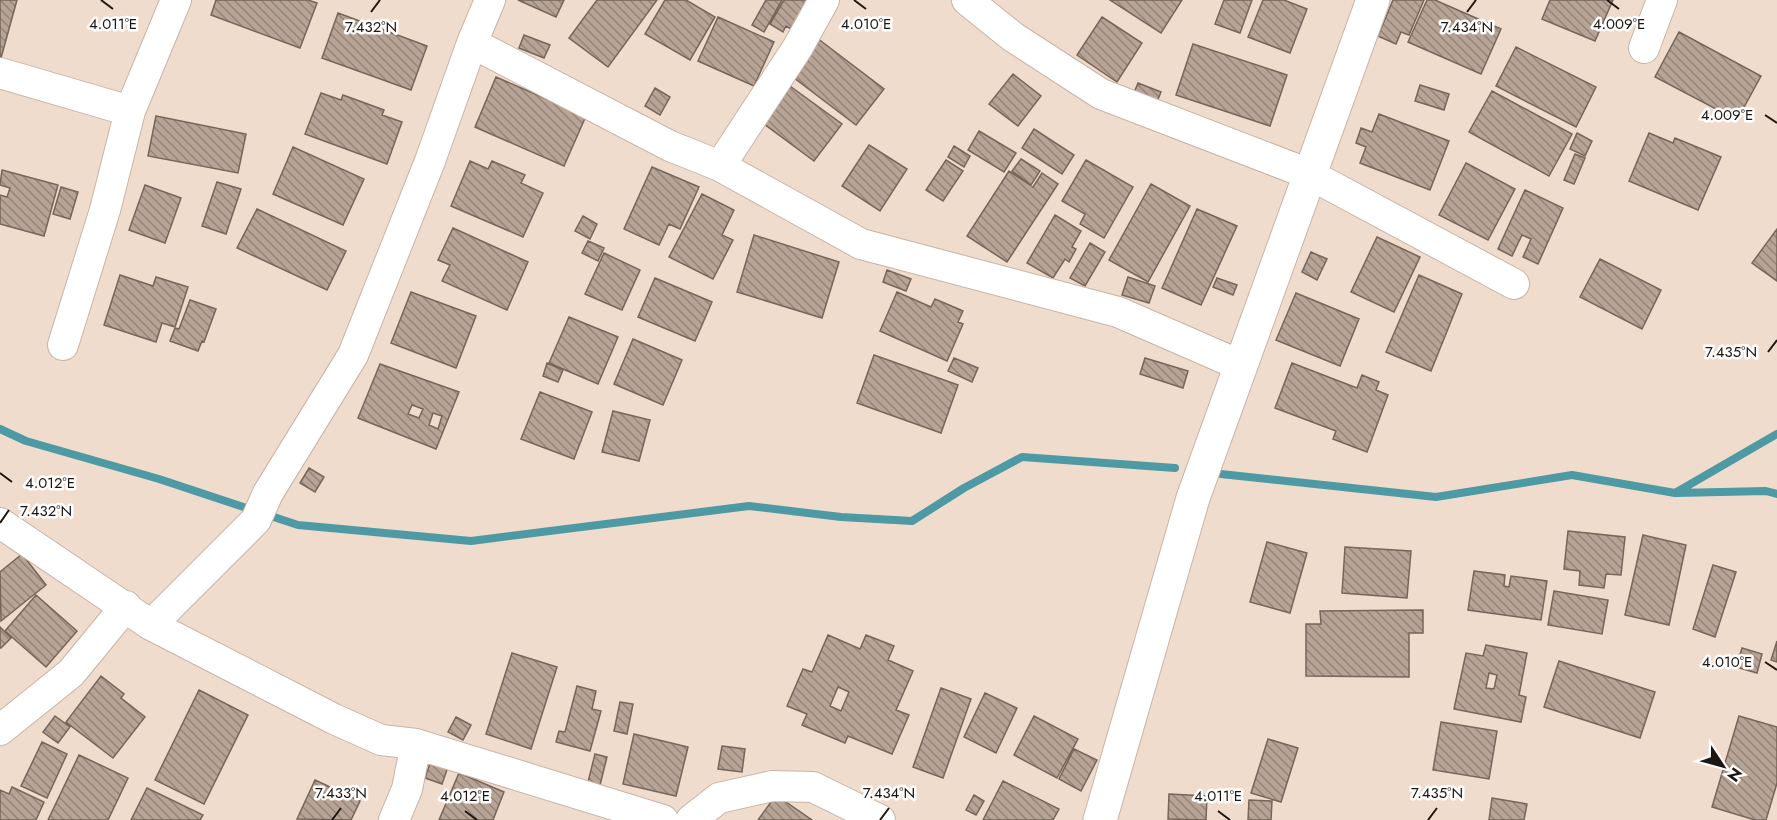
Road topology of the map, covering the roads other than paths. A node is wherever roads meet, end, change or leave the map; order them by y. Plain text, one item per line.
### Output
1 (176, 0) edge
2 (490, 0) edge
3 (824, 0) edge
4 (967, 0) edge
5 (1373, 0) edge
6 (1662, 0) edge
7 (472, 43) junction
8 (1644, 48) dead end
9 (0, 73) edge
10 (130, 111) junction
11 (720, 166) junction
12 (1309, 174) junction
13 (1515, 284) dead end
14 (63, 345) dead end
15 (1242, 366) junction
16 (0, 523) edge
17 (126, 606) junction
18 (151, 625) junction
19 (0, 730) edge
20 (416, 744) junction
21 (393, 820) edge
22 (663, 820) edge
23 (691, 820) edge
24 (880, 820) edge
25 (1100, 820) edge

1 - 10 street
2 - 7 street
3 - 11 street
4 - 12 street
5 - 12 street
6 - 8 street
7 - 11 street
7 - 18 street
9 - 10 street
10 - 14 street
11 - 15 street
12 - 13 street
12 - 15 street
15 - 25 street
16 - 17 street
17 - 18 street
17 - 19 street
18 - 20 street
20 - 21 street
20 - 22 street
23 - 24 street

